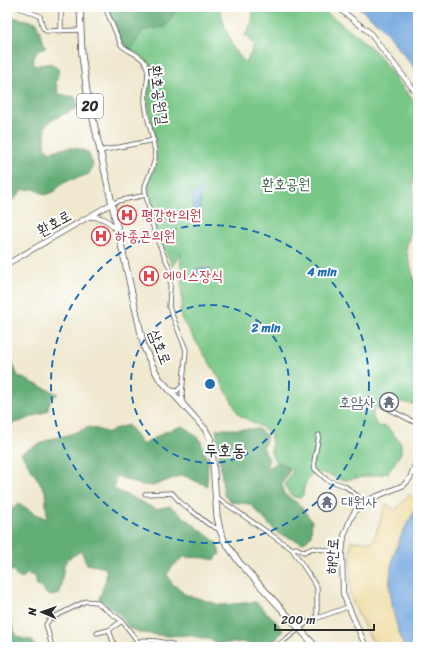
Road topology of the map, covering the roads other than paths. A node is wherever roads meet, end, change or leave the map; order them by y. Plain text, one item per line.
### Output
1 (17, 7) edge
2 (61, 7) edge
3 (80, 7) edge
4 (105, 7) edge
5 (337, 7) edge
6 (26, 9) edge
7 (81, 30) junction
8 (61, 31) junction
9 (418, 95) edge
10 (154, 140) junction
11 (100, 151) junction
12 (146, 195) junction
13 (111, 204) junction
14 (89, 218) junction
15 (117, 231) junction
16 (7, 264) edge
17 (182, 385) junction
18 (168, 389) junction
19 (184, 406) junction
20 (383, 406) dead end
21 (418, 424) edge
22 (319, 435) dead end
23 (418, 458) edge
24 (144, 494) dead end
25 (216, 497) junction
26 (365, 502) junction
27 (220, 530) junction
28 (292, 549) junction
29 (342, 553) junction
30 (348, 607) junction
31 (317, 617) junction
32 (122, 621) junction
33 (298, 628) junction
34 (109, 630) junction
35 (97, 633) dead end
36 (362, 639) junction
37 (140, 643) junction
38 (172, 645) edge
39 (52, 647) edge
40 (114, 647) edge
41 (127, 647) edge
42 (275, 647) edge
43 (316, 647) edge
44 (366, 647) edge
45 (369, 647) edge

1 - 6 street
2 - 8 street
3 - 7 main road, 삼호로 / 20
4 - 10 street, 환호공원길
5 - 9 street
6 - 8 street
7 - 8 street
7 - 11 main road, 삼호로 / 20
10 - 11 street
10 - 12 street, 환호공원길
11 - 13 main road, 삼호로 / 20
12 - 13 street
12 - 17 street, 환호공원길
13 - 14 street, 환호로
13 - 15 main road, 삼호로 / 20
14 - 15 street
14 - 16 street, 환호로
15 - 18 main road, 삼호로 / 20
17 - 18 street
17 - 19 street, 환호공원길
18 - 19 main road, 삼호로 / 20
19 - 25 main road, 삼호로 / 20
20 - 21 street
22 - 26 street
23 - 26 street, 해안로
24 - 27 street
25 - 27 main road, 삼호로 / 20
25 - 28 street
26 - 29 street, 해안로
27 - 33 main road, 삼호로 / 20
28 - 29 street
28 - 31 street
29 - 30 street, 해안로
30 - 31 street
30 - 36 street, 해안로
31 - 33 street
32 - 34 street
32 - 37 street
32 - 39 street
33 - 42 street
33 - 43 main road, 삼호로 / 20
34 - 35 street
34 - 40 street
36 - 44 street, 해안로
36 - 45 street, 해안로
37 - 38 street
37 - 41 street

